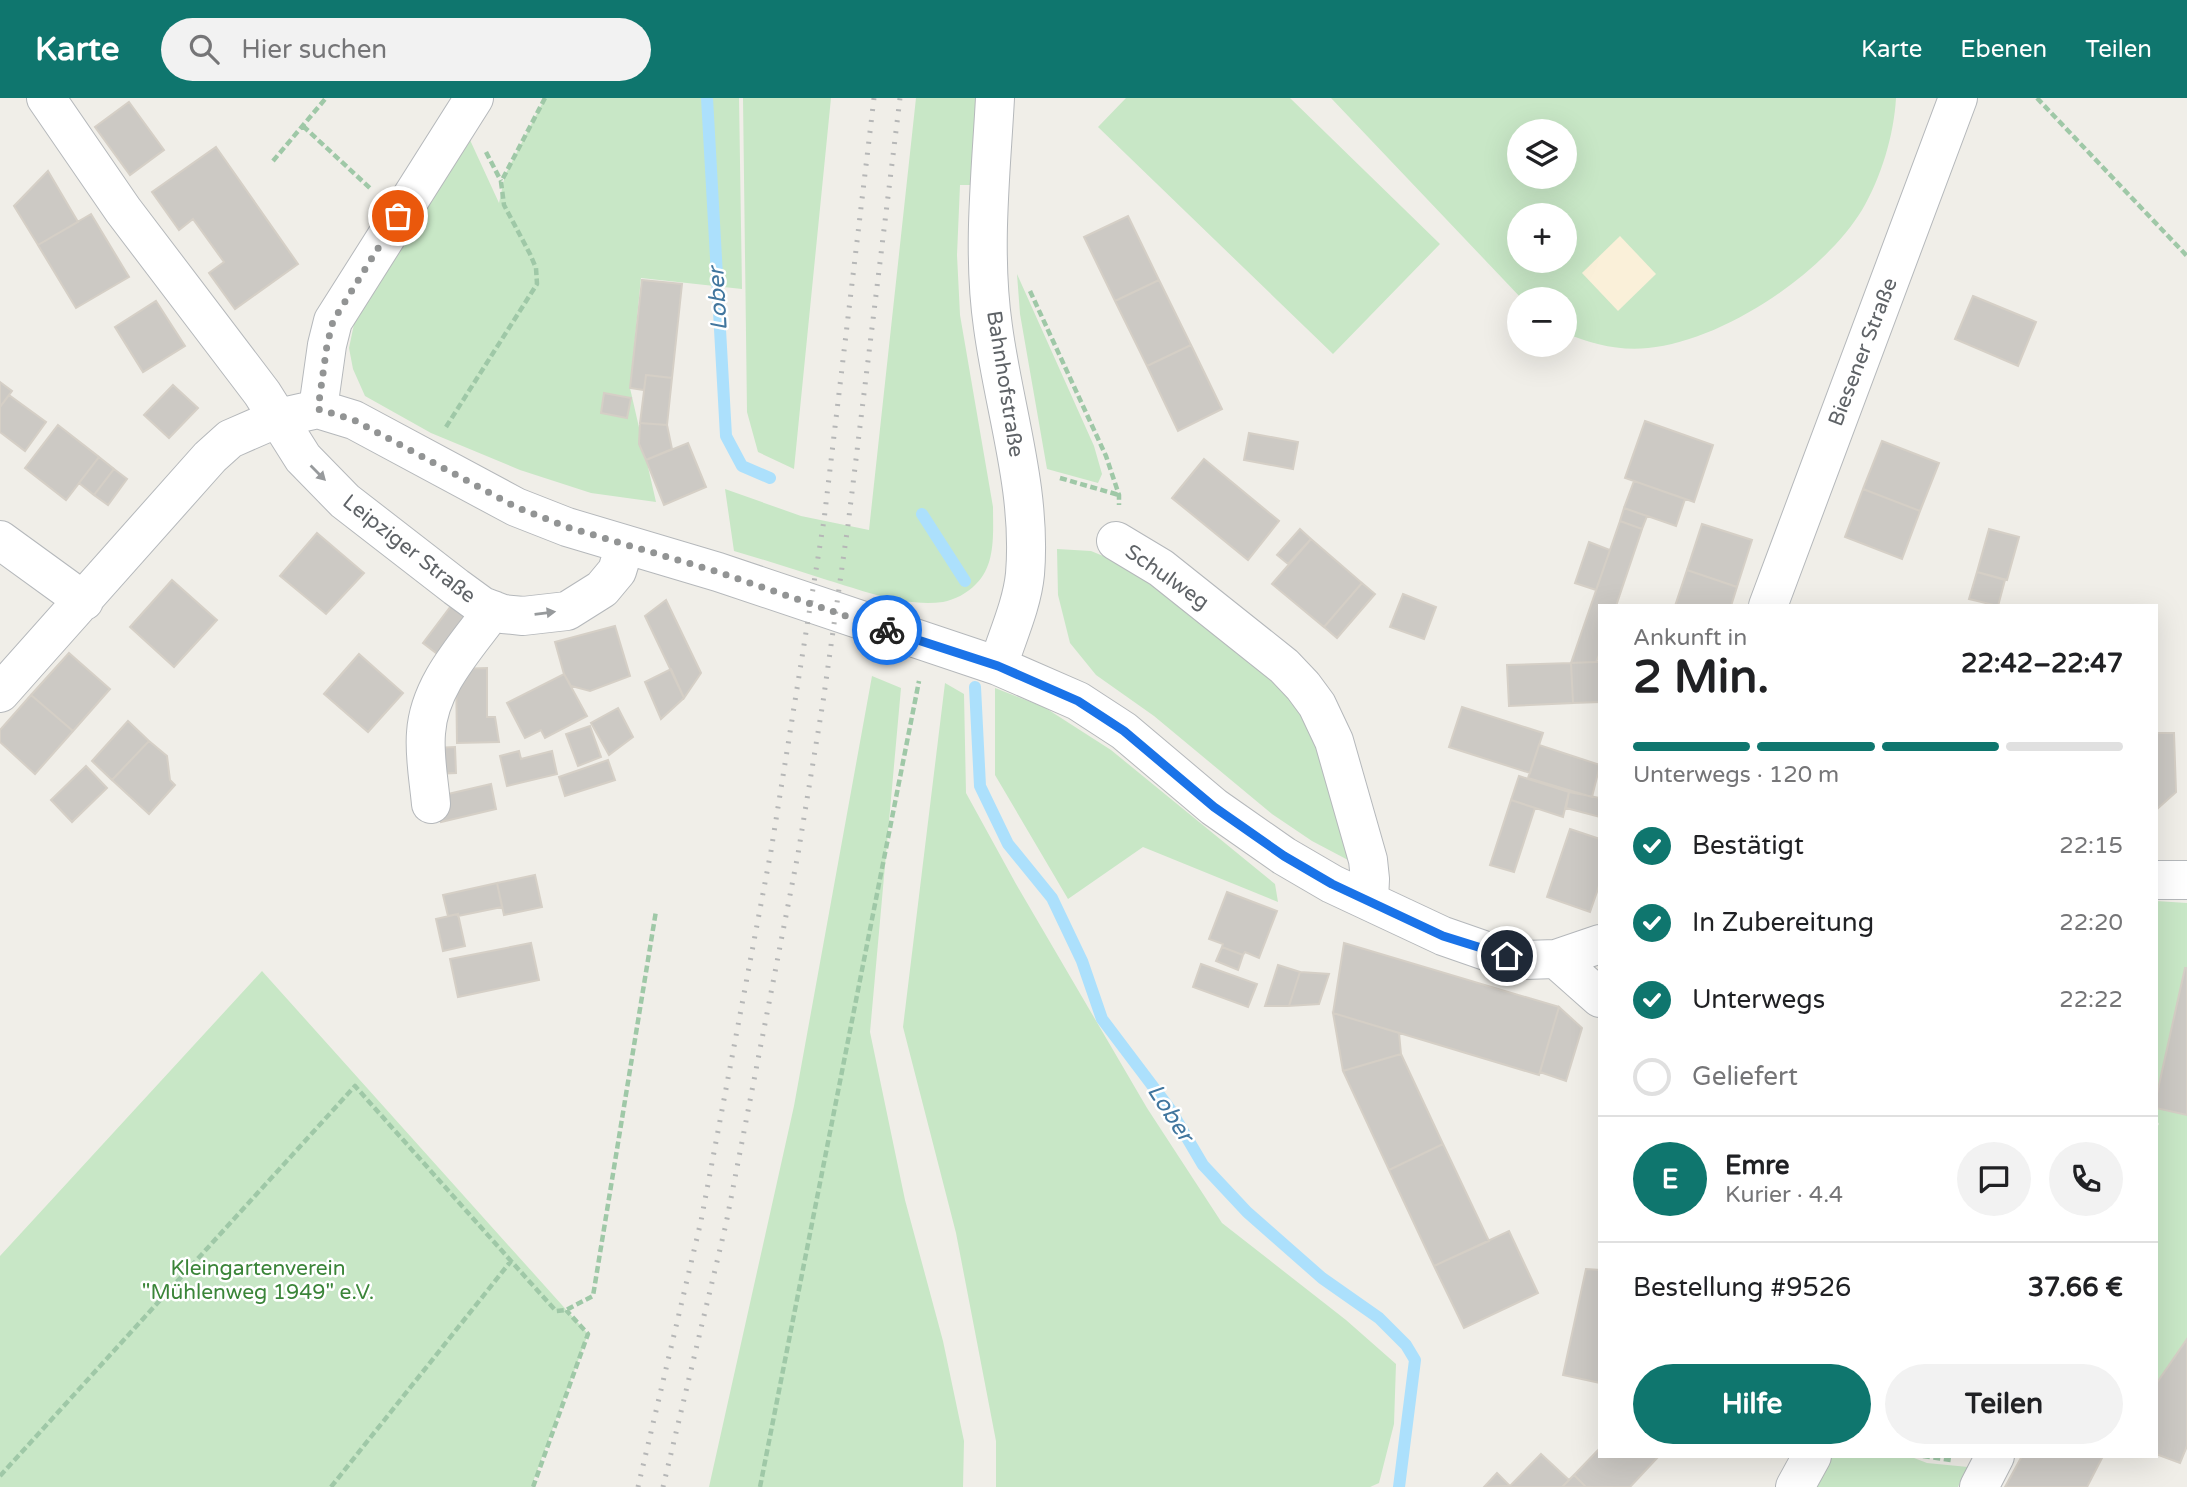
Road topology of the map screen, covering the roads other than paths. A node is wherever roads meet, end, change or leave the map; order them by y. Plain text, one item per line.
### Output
1 (46, 98) edge
2 (474, 98) edge
3 (995, 98) edge
4 (1958, 98) edge
5 (318, 409) junction
6 (278, 418) junction
7 (0, 540) edge
8 (1116, 541) road end
9 (625, 545) junction
10 (84, 601) junction
11 (1769, 604) edge
12 (493, 610) junction
13 (998, 666) junction
14 (0, 694) edge
15 (431, 804) dead end
16 (2158, 880) edge
17 (2187, 880) edge
18 (1369, 900) junction
19 (1598, 945) edge
20 (1556, 959) junction
21 (1598, 996) edge
22 (1811, 1458) edge
23 (1994, 1458) edge
24 (1795, 1487) edge
25 (1979, 1487) edge

1 - 6 street, Leipziger Straße
2 - 5 street
3 - 13 street, Bahnhofstraße
4 - 11 street, Biesener Straße
5 - 6 street
5 - 9 street
6 - 10 street
6 -> 12 street, Leipziger Straße
7 - 10 street
8 - 18 street, Schulweg
12 -> 9 street, Leipziger Straße
9 - 13 street
10 - 14 street
12 - 15 street
13 - 18 street
16 - 17 street
18 - 20 street
19 - 20 street
20 - 21 street
22 - 24 street
23 - 25 street

